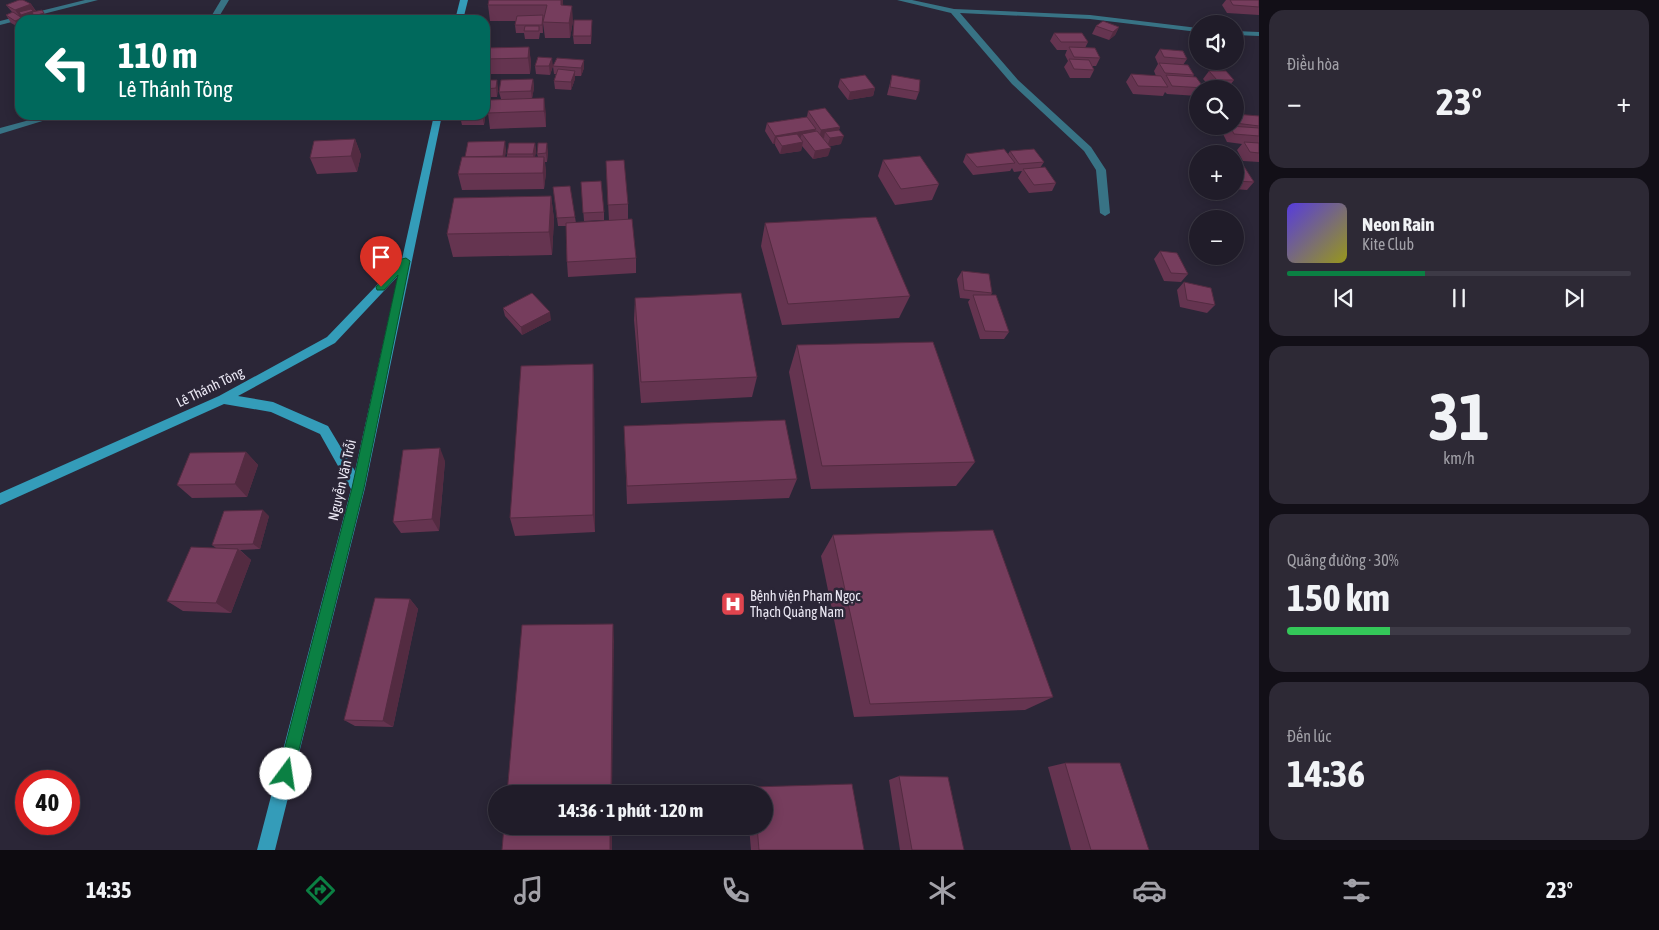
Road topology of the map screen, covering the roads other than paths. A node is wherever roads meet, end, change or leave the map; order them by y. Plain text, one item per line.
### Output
1 (94, 0) edge
2 (225, 0) edge
3 (464, 0) edge
4 (901, 0) edge
5 (954, 11) junction
6 (35, 15) edge
7 (216, 15) edge
8 (460, 15) edge
9 (15, 20) edge
10 (0, 24) edge
11 (1189, 29) edge
12 (1244, 33) edge
13 (1259, 34) edge
14 (40, 120) edge
15 (437, 120) edge
16 (0, 131) edge
17 (1105, 212) dead end
18 (406, 261) junction
19 (223, 398) junction
20 (358, 488) junction
21 (0, 500) edge
22 (266, 850) edge

1 - 6 street
2 - 7 street
3 - 8 street
4 - 5 street
5 - 11 street
5 - 17 street
9 - 10 street
12 - 13 street
14 - 16 street
15 - 18 street, Nguyễn Văn Trỗi
18 - 19 street, Lê Thánh Tông
18 - 20 street, Nguyễn Văn Trỗi
19 - 20 street
19 - 21 street, Lê Thánh Tông
20 - 22 street, Nguyễn Văn Trỗi

